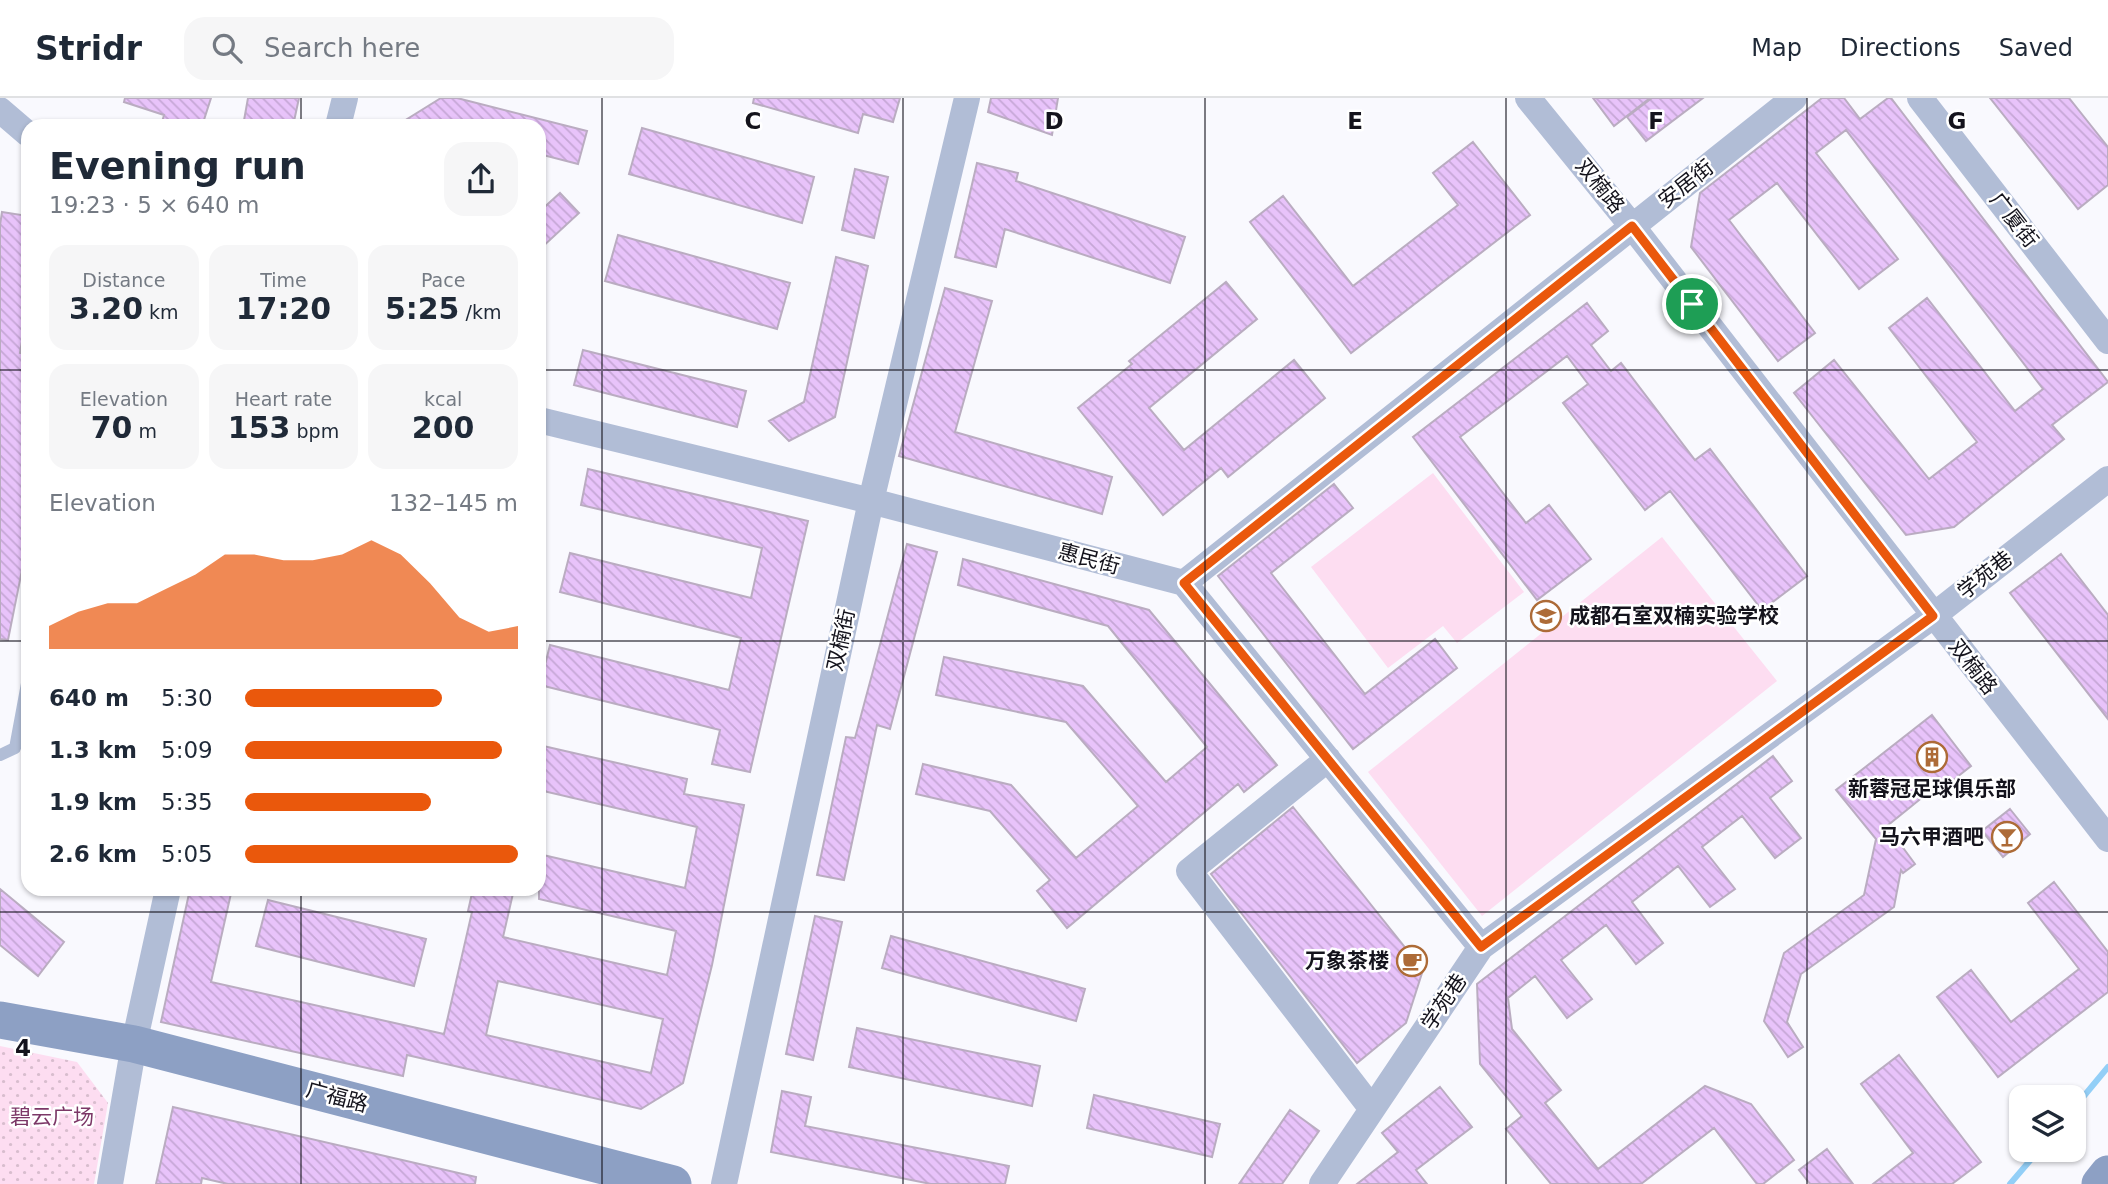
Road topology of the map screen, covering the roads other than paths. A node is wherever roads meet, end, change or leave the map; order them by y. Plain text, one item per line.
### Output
1 (345, 98) edge
2 (967, 98) edge
3 (1528, 98) edge
4 (1794, 98) edge
5 (1920, 98) edge
6 (0, 110) edge
7 (340, 119) edge
8 (21, 128) edge
9 (1632, 226) junction
10 (2108, 341) edge
11 (546, 422) edge
12 (2108, 480) edge
13 (871, 501) junction
14 (1184, 583) junction
15 (1933, 616) junction
16 (21, 716) edge
17 (0, 755) edge
18 (1328, 760) junction
19 (2108, 839) edge
20 (166, 896) edge
21 (1481, 947) junction
22 (0, 1020) edge
23 (134, 1044) junction
24 (1372, 1110) junction
25 (2108, 1174) edge
26 (110, 1184) edge
27 (673, 1184) edge
28 (724, 1184) edge
29 (1322, 1184) edge
30 (2100, 1184) edge

1 - 7 street
2 - 13 street, 双楠街
3 - 9 street, 双楠路
4 - 9 street, 安居街
5 - 10 street, 广厦街
6 - 8 street
9 - 14 street, 安居街
9 - 15 street, 双楠路
11 - 13 street, 惠民街
12 - 15 street, 学苑巷
13 - 14 street, 惠民街
13 - 28 street, 双楠街
14 - 18 street
15 - 19 street, 双楠路
15 - 21 street, 学苑巷
16 - 17 lane
18 - 21 street
18 - 24 street
20 - 23 street
21 - 24 street, 学苑巷
22 - 23 street, 广福路
23 - 26 street
23 - 27 street, 广福路
24 - 29 street, 学苑巷
25 - 30 street

